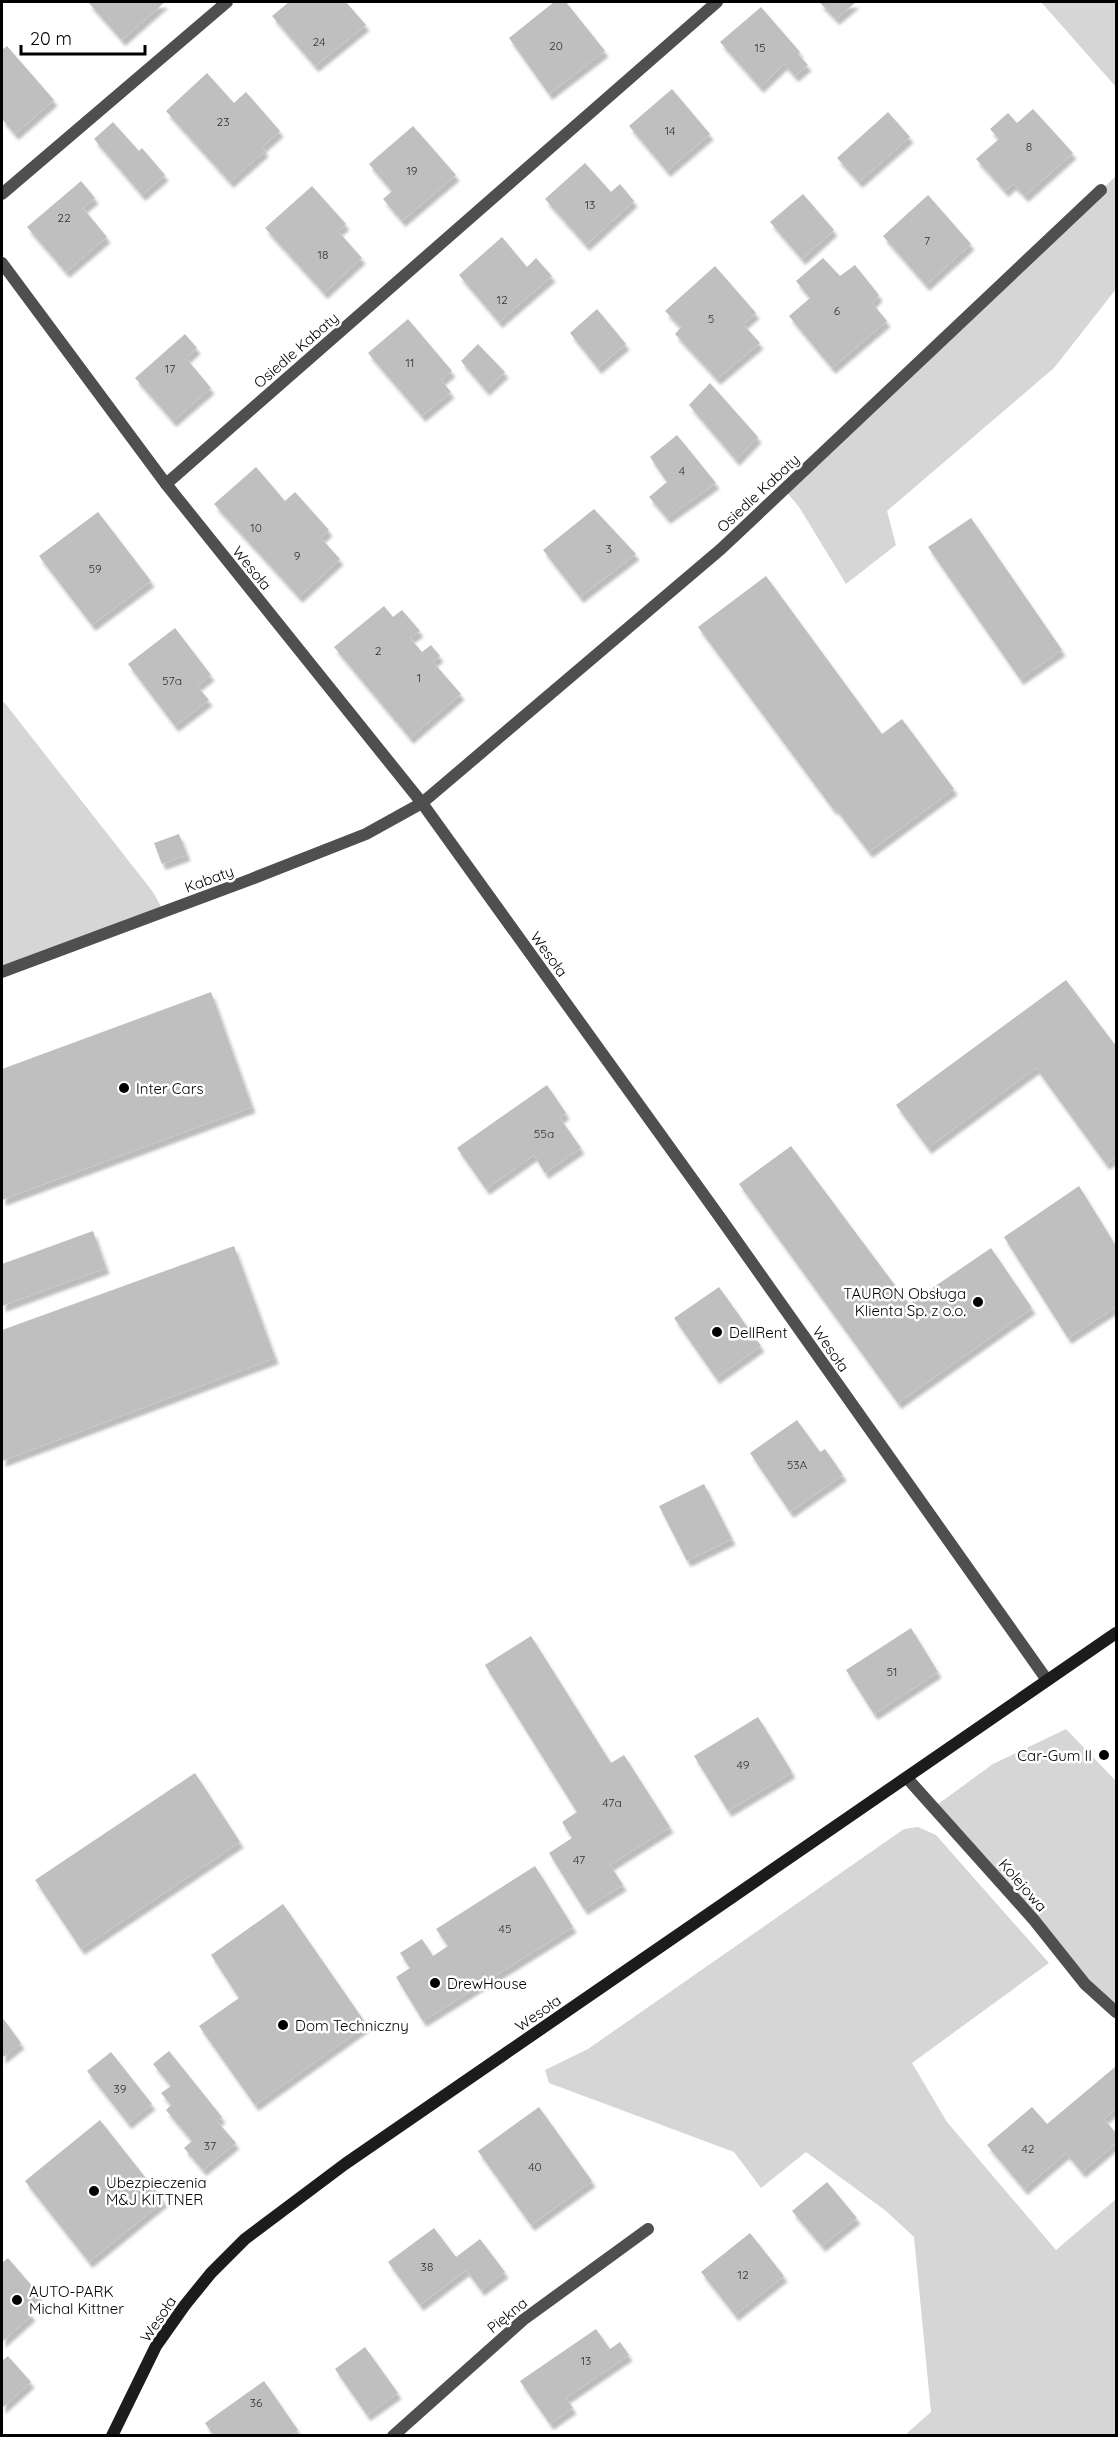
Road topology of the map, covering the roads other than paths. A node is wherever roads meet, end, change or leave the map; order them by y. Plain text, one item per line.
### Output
1 (227, 2) edge
2 (717, 2) edge
3 (1101, 190) dead end
4 (2, 194) edge
5 (2, 263) edge
6 (166, 484) junction
7 (422, 803) junction
8 (2, 972) edge
9 (1116, 1633) edge
10 (1047, 1680) junction
11 (907, 1778) junction
12 (1116, 2012) edge
13 (648, 2229) dead end
14 (112, 2436) edge
15 (393, 2436) edge

1 - 4 street
2 - 6 street, Osiedle Kabaty
3 - 7 street, Osiedle Kabaty
5 - 6 street, Wesoła
6 - 7 street, Wesoła
7 - 8 street, Kabaty
7 - 10 street, Wesoła
9 - 10 street, Wesoła
10 - 11 street, Wesoła
11 - 12 street, Kolejowa
11 - 14 street, Wesoła
13 - 15 street, Piękna

